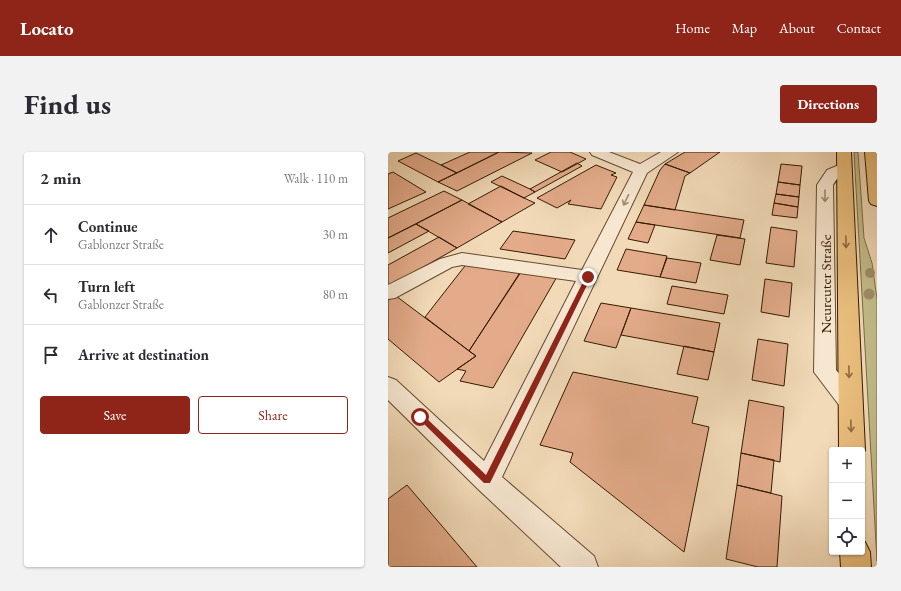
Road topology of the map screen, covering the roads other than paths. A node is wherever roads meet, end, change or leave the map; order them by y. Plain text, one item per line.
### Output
1 (597, 152) edge
2 (671, 152) edge
3 (872, 152) edge
4 (842, 157) edge
5 (875, 166) edge
6 (641, 170) junction
7 (877, 201) edge
8 (588, 277) junction
9 (388, 293) edge
10 (388, 386) edge
11 (850, 402) junction
12 (852, 447) edge
13 (487, 481) junction
14 (855, 555) edge
15 (575, 565) edge
16 (856, 567) edge

1 - 6 street
2 - 6 street
3 - 5 main road
4 -> 11 main road, Neureuter Straße
4 -> 11 street, Neureuter Straße
5 - 7 main road
6 -> 8 street
8 - 9 street
8 - 13 street
10 - 13 street
11 -> 12 main road, Neureuter Straße
13 - 15 street
14 - 16 main road

